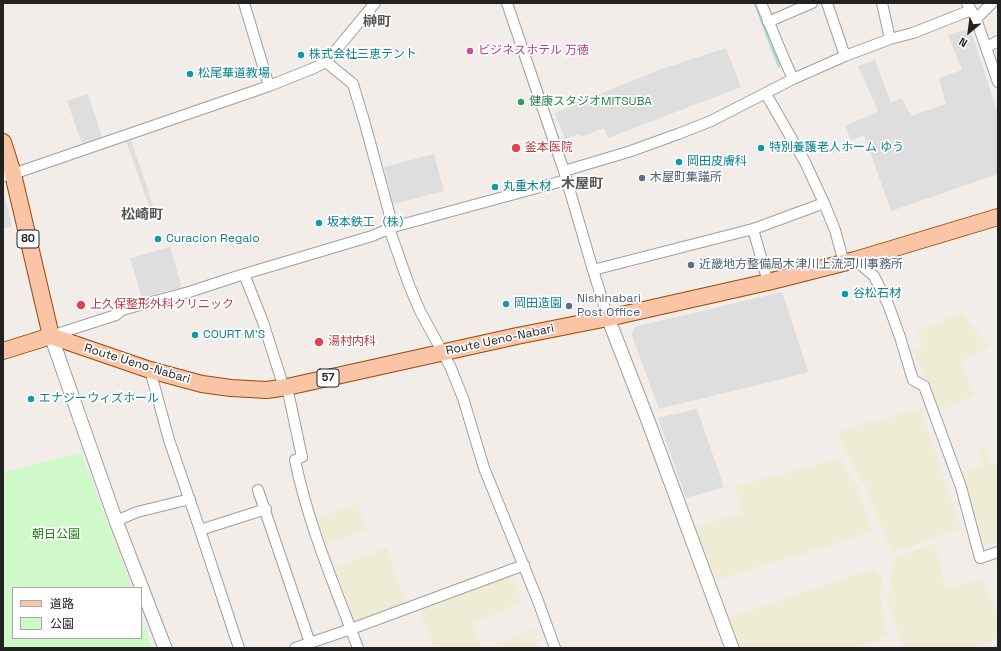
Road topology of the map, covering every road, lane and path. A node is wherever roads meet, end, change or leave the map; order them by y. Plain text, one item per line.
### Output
1 (244, 3) edge
2 (375, 3) edge
3 (507, 3) edge
4 (761, 3) edge
5 (812, 3) edge
6 (827, 3) edge
7 (882, 3) edge
8 (992, 3) edge
9 (971, 11) edge
10 (768, 22) junction
11 (890, 39) junction
12 (998, 41) edge
13 (987, 47) junction
14 (845, 56) junction
15 (326, 62) junction
16 (793, 79) junction
17 (998, 82) edge
18 (269, 86) junction
19 (766, 94) junction
20 (3, 142) edge
21 (8, 175) edge
22 (565, 176) junction
23 (824, 203) junction
24 (998, 217) edge
25 (391, 228) junction
26 (753, 229) junction
27 (850, 262) junction
28 (593, 270) junction
29 (244, 274) junction
30 (768, 282) junction
31 (608, 318) junction
32 (51, 336) junction
33 (3, 351) edge
34 (442, 352) junction
35 (150, 370) junction
36 (285, 387) junction
37 (258, 490) dead end
38 (190, 499) junction
39 (266, 509) junction
40 (116, 521) junction
41 (200, 530) junction
42 (998, 552) edge
43 (524, 564) junction
44 (141, 587) edge
45 (142, 588) edge
46 (351, 629) junction
47 (310, 643) junction
48 (165, 648) edge
49 (239, 648) edge
50 (295, 648) edge
51 (358, 648) edge
52 (555, 648) edge
53 (732, 648) edge

1 - 18 street
2 - 15 street
3 - 22 street
4 - 10 street
5 - 10 street
6 - 14 street
7 - 11 street
8 - 9 street
9 - 11 street
9 - 13 street
10 - 16 street
11 - 14 street
12 - 13 street
13 - 17 street
14 - 16 street
15 - 18 street
15 - 25 street
16 - 19 street
18 - 21 street
19 - 22 street
19 - 23 street
20 - 21 main road, 80
21 - 32 main road, 80
22 - 25 street
22 - 28 street
23 - 26 street
23 - 27 street
24 - 27 main road, Route Ueno-Nabari / 57
25 - 29 street
25 - 34 street
26 - 28 street
26 - 30 street
27 - 30 main road, Route Ueno-Nabari / 57
27 - 42 street
28 - 31 street
29 - 32 street
29 - 36 street
30 - 31 main road, Route Ueno-Nabari / 57
31 - 34 main road, Route Ueno-Nabari / 57
31 - 53 street
32 - 33 main road
32 - 35 main road, Route Ueno-Nabari / 57
32 - 40 street
34 - 36 main road, Route Ueno-Nabari / 57
34 - 43 street
35 - 36 main road, Route Ueno-Nabari / 57
35 - 38 street
36 - 46 street
37 - 39 street
38 - 40 street
38 - 41 street
39 - 41 street
39 - 47 street
40 - 44 street
41 - 49 street
43 - 46 street
43 - 52 street
45 - 48 street
46 - 47 street
46 - 51 street
47 - 50 street

